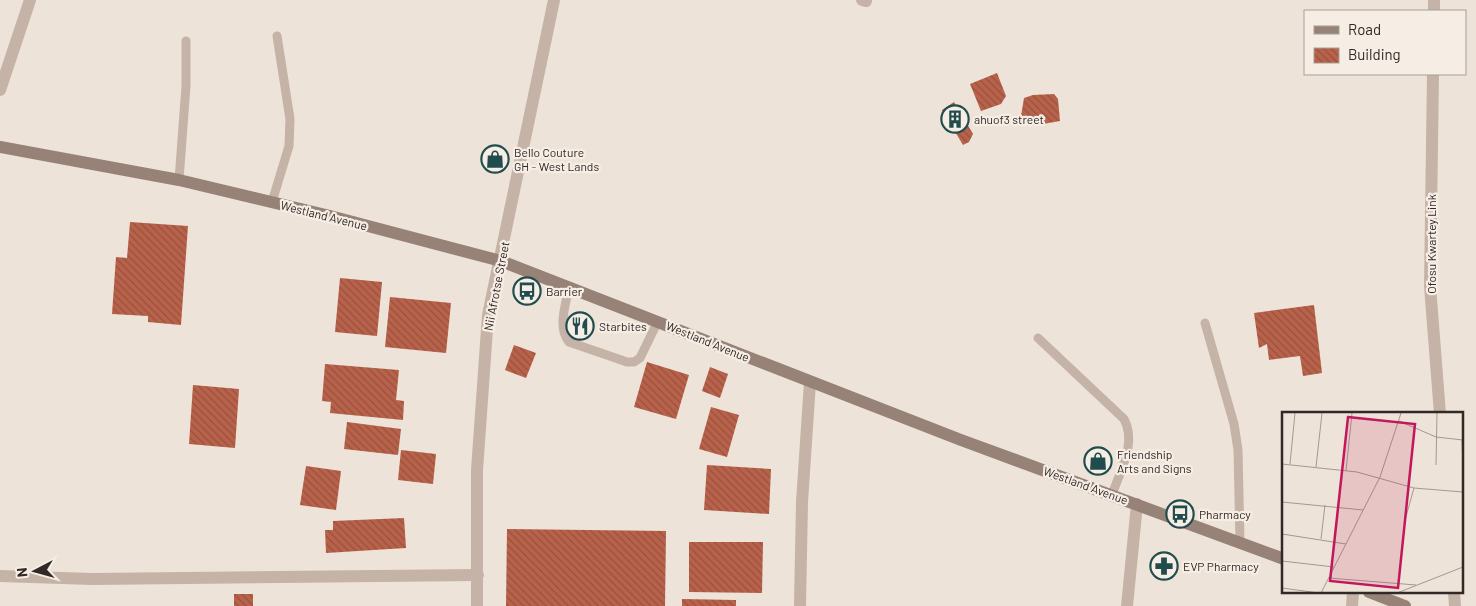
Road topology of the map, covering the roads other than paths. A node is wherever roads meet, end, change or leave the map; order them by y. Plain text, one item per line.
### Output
1 (30, 0) edge
2 (554, 0) edge
3 (277, 36) dead end
4 (186, 41) dead end
5 (1433, 75) edge
6 (0, 90) edge
7 (0, 147) edge
8 (179, 180) junction
9 (272, 202) junction
10 (501, 261) junction
11 (569, 286) junction
12 (658, 321) junction
13 (1205, 323) dead end
14 (1038, 338) dead end
15 (810, 382) junction
16 (1440, 412) edge
17 (1112, 495) junction
18 (1137, 504) junction
19 (1240, 542) junction
20 (1282, 558) edge
21 (478, 575) junction
22 (0, 576) edge
23 (1374, 594) edge
24 (477, 606) edge
25 (800, 606) edge
26 (1127, 606) edge
27 (1405, 606) edge

1 - 6 street
2 - 10 street, Nii Afrotse Street
3 - 9 lane
4 - 8 lane
5 - 16 street, Ofosu Kwartey Link
7 - 8 street, Westland Avenue
8 - 9 street, Westland Avenue
9 - 10 street, Westland Avenue
10 - 11 street, Westland Avenue
10 - 21 street, Nii Afrotse Street
11 - 12 street, Westland Avenue
11 - 12 lane
12 - 15 street, Westland Avenue
13 - 19 lane
14 - 17 lane
15 - 17 street, Westland Avenue
15 - 25 street
17 - 18 street, Westland Avenue
18 - 19 street, Westland Avenue
18 - 26 street
19 - 20 street, Westland Avenue
21 - 22 street
21 - 24 street, Nii Afrotse Street
23 - 27 street

